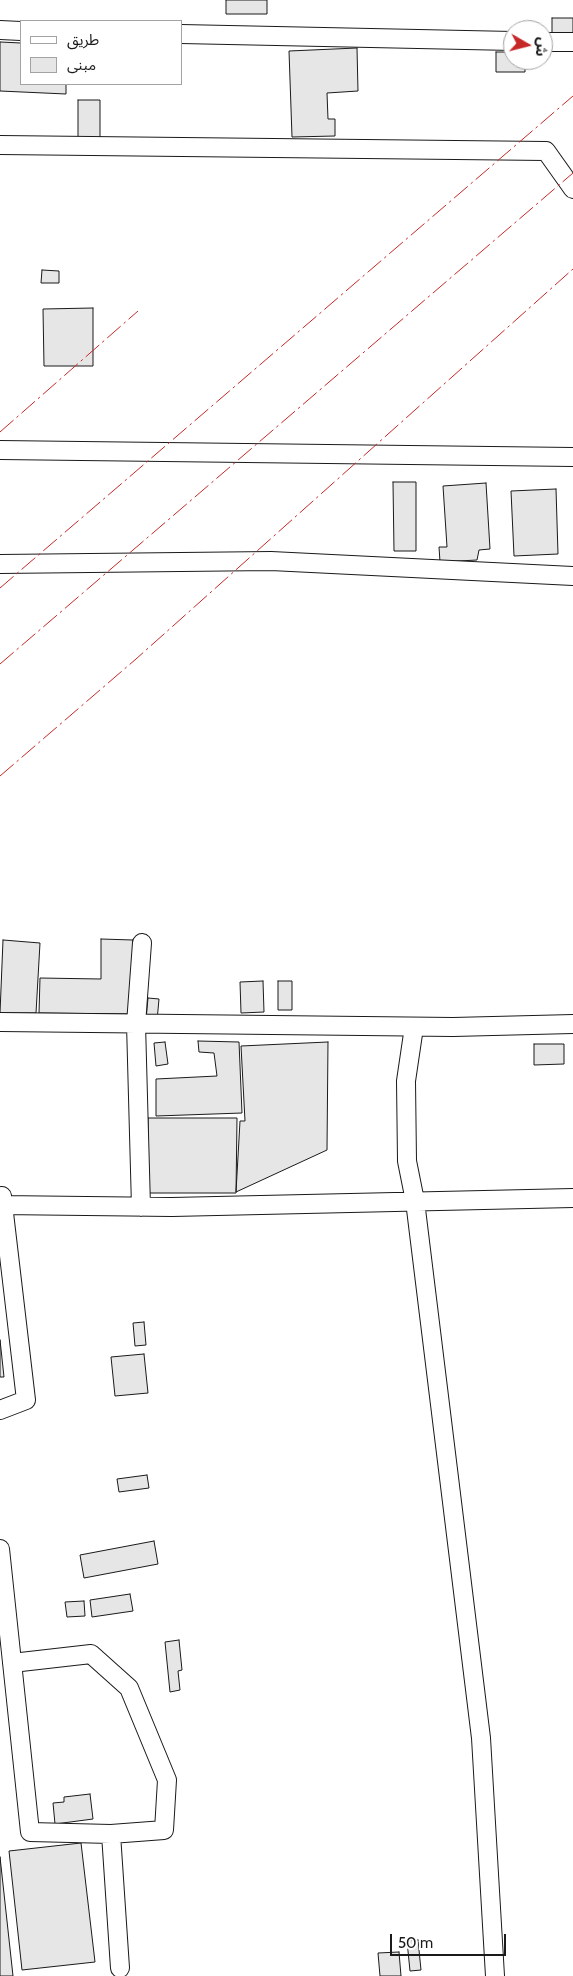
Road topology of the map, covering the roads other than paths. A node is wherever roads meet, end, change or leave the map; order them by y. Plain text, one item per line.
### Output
1 (0, 30) edge
2 (20, 31) edge
3 (182, 34) edge
4 (503, 41) edge
5 (553, 42) edge
6 (573, 42) edge
7 (0, 145) edge
8 (573, 189) edge
9 (0, 450) edge
10 (573, 457) edge
11 (0, 564) edge
12 (573, 576) edge
13 (142, 943) dead end
14 (0, 1022) edge
15 (136, 1024) junction
16 (573, 1024) edge
17 (414, 1027) junction
18 (573, 1198) edge
19 (415, 1201) junction
20 (2, 1202) edge
21 (141, 1206) junction
22 (0, 1410) edge
23 (0, 1549) edge
24 (3, 1613) edge
25 (12, 1664) junction
26 (111, 1834) junction
27 (120, 1968) dead end
28 (495, 1976) edge

1 - 2 street
3 - 4 street
5 - 6 street
7 - 8 street
9 - 10 street
11 - 12 street
13 - 15 street
14 - 15 street
15 - 17 street
15 - 21 street
16 - 17 street
17 - 19 street
18 - 19 street
19 - 21 street
19 - 28 street
20 - 21 street
20 - 22 street
23 - 24 street
24 - 25 street
25 - 26 street
25 - 26 street
26 - 27 street

